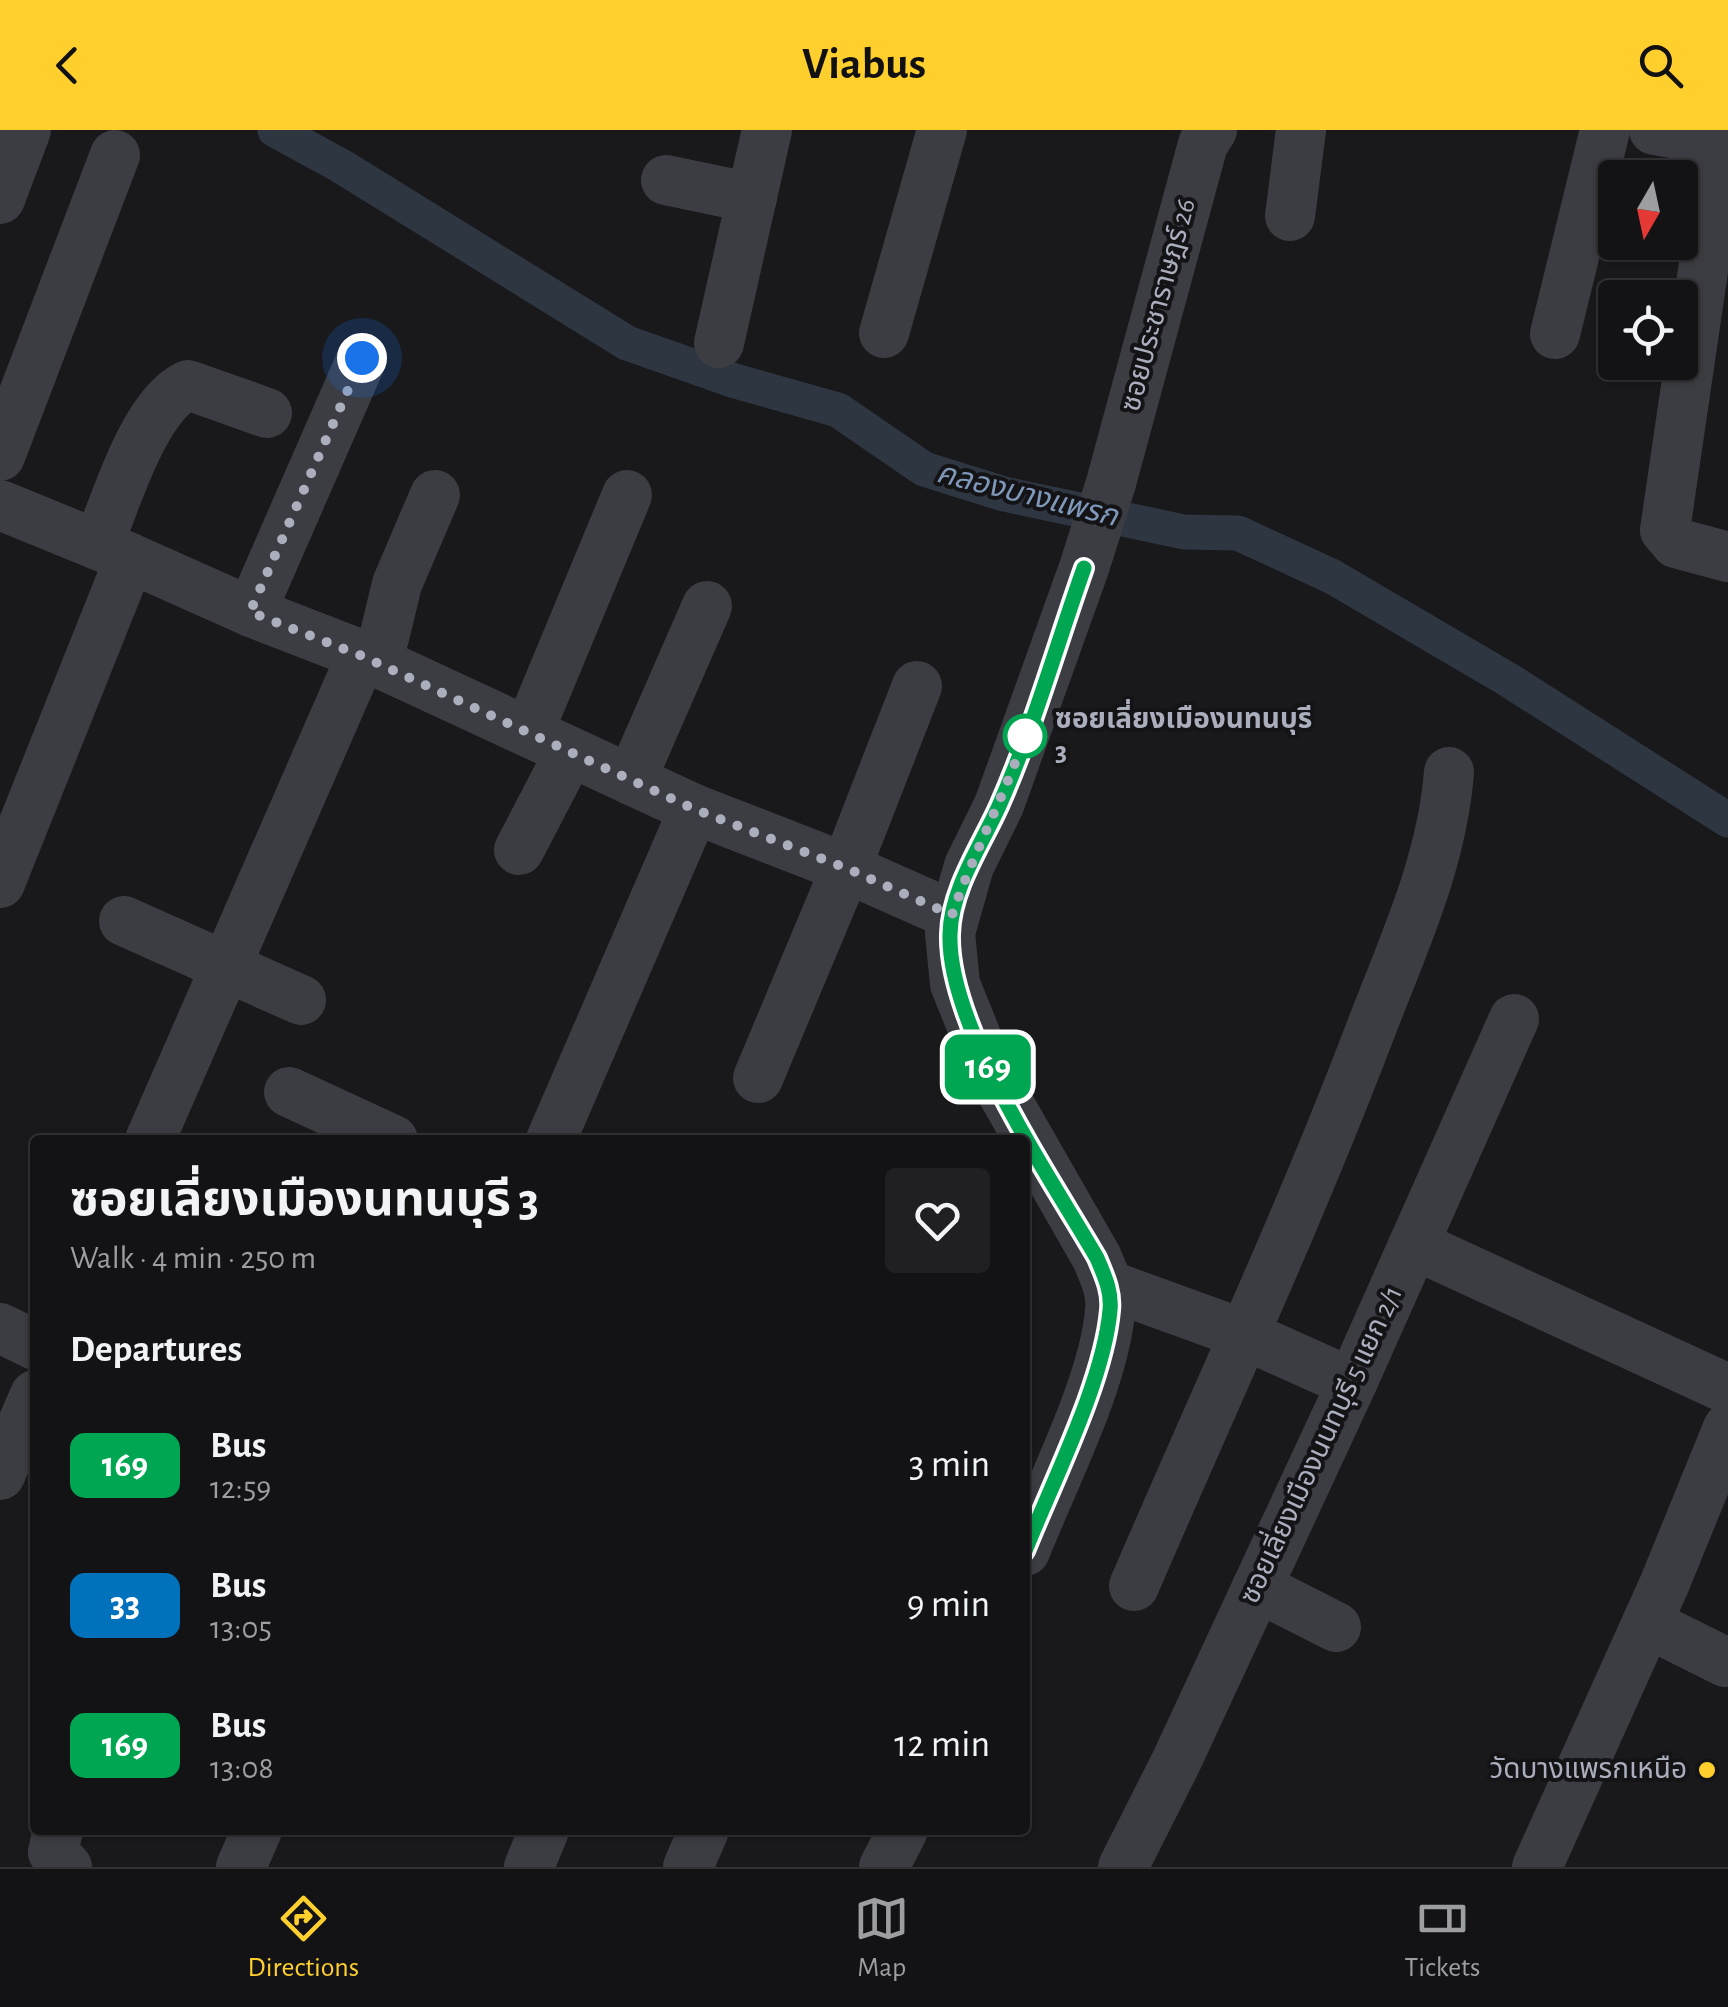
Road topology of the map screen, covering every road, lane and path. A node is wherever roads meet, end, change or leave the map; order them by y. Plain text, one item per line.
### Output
1 (26, 130) edge
2 (767, 130) edge
3 (942, 130) edge
4 (1212, 130) edge
5 (1300, 130) edge
6 (1604, 130) edge
7 (1654, 130) edge
8 (1728, 142) edge
9 (115, 155) dead end
10 (666, 180) dead end
11 (752, 198) junction
12 (0, 199) edge
13 (1290, 216) dead end
14 (884, 332) dead end
15 (1555, 334) dead end
16 (720, 344) dead end
17 (18, 355) edge
18 (362, 358) dead end
19 (267, 413) dead end
20 (0, 456) edge
21 (435, 495) dead end
22 (627, 495) dead end
23 (0, 505) edge
24 (114, 551) junction
25 (1728, 556) edge
26 (708, 606) dead end
27 (250, 612) junction
28 (367, 658) junction
29 (918, 686) dead end
30 (549, 742) junction
31 (1450, 772) dead end
32 (630, 780) junction
33 (694, 809) junction
34 (519, 850) dead end
35 (846, 868) junction
36 (0, 882) edge
37 (952, 915) junction
38 (124, 922) dead end
39 (227, 968) junction
40 (301, 1000) dead end
41 (1514, 1020) dead end
42 (758, 1078) dead end
43 (289, 1092) dead end
44 (1011, 1130) edge
45 (152, 1135) edge
46 (369, 1135) edge
47 (553, 1135) edge
48 (1030, 1158) edge
49 (1415, 1244) junction
50 (1108, 1285) junction
51 (0, 1328) edge
52 (1243, 1334) junction
53 (30, 1343) edge
54 (1352, 1384) junction
55 (1728, 1390) edge
56 (30, 1407) edge
57 (1728, 1428) edge
58 (0, 1475) edge
59 (1030, 1539) edge
60 (1134, 1586) dead end
61 (1257, 1587) junction
62 (1647, 1623) junction
63 (1336, 1627) dead end
64 (1725, 1662) dead end
65 (57, 1835) edge
66 (255, 1835) edge
67 (542, 1835) edge
68 (702, 1835) edge
69 (900, 1835) edge
70 (67, 1867) edge
71 (241, 1867) edge
72 (529, 1867) edge
73 (688, 1867) edge
74 (884, 1867) edge
75 (1122, 1867) edge
76 (1537, 1867) edge

1 - 12 street
2 - 11 street
3 - 14 street
4 - 37 street, ซอยประชาราษฎร์ 26
5 - 13 street
6 - 15 street
7 - 8 street
8 - 25 street
9 - 17 street
10 - 11 street
11 - 16 street
17 - 20 street
18 - 27 street
19 - 24 street
21 - 28 street
22 - 30 street
23 - 24 street
24 - 27 street
24 - 36 street
26 - 32 street
27 - 28 street
28 - 30 street
28 - 39 street
29 - 35 street
30 - 32 street
30 - 34 street
31 - 52 street
32 - 33 street
33 - 35 street
33 - 47 street
35 - 37 street
35 - 42 street
37 - 44 street
38 - 39 street
39 - 40 street
39 - 45 street
41 - 49 street, ซอยเลี่ยงเมืองนนทบุรี 5 แยก 2/1
43 - 46 street
48 - 50 street
49 - 54 street, ซอยเลี่ยงเมืองนนทบุรี 5 แยก 2/1
49 - 55 street
50 - 52 street
50 - 59 street
51 - 53 street
52 - 54 street
52 - 60 street
54 - 61 street, ซอยเลี่ยงเมืองนนทบุรี 5 แยก 2/1
56 - 58 street
57 - 62 street
61 - 63 street
61 - 75 street, ซอยเลี่ยงเมืองนนทบุรี 5 แยก 2/1
62 - 64 street
62 - 76 street
65 - 70 street
66 - 71 street
67 - 72 street
68 - 73 street
69 - 74 street

